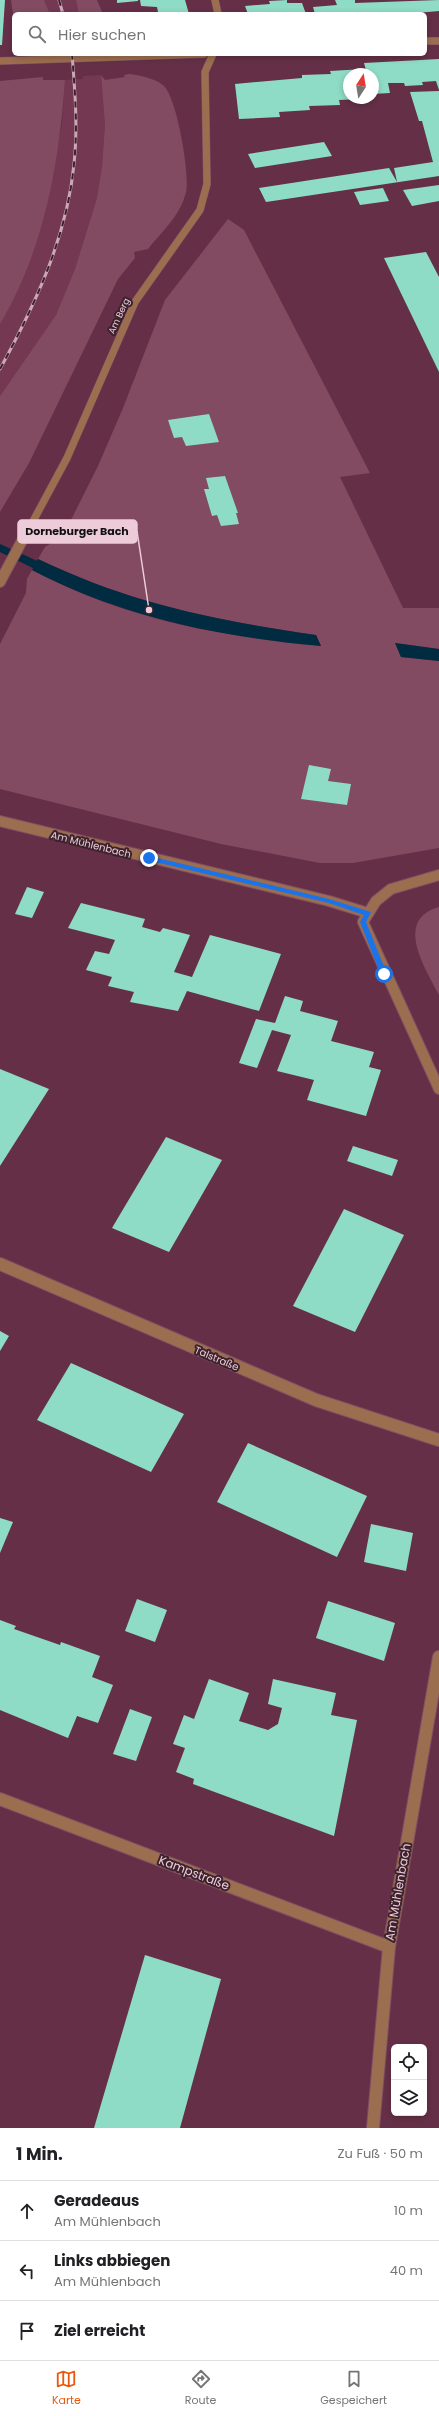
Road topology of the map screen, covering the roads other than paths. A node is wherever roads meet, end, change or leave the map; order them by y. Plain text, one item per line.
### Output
1 (215, 0) edge
2 (218, 12) edge
3 (427, 41) edge
4 (439, 41) edge
5 (146, 56) edge
6 (212, 56) edge
7 (0, 61) edge
8 (0, 582) edge
9 (0, 821) edge
10 (439, 875) edge
11 (368, 913) junction
12 (439, 1089) edge
13 (0, 1264) edge
14 (439, 1440) edge
15 (439, 1657) edge
16 (0, 1800) edge
17 (389, 1947) junction
18 (373, 2128) edge

1 - 2 street
3 - 4 street
5 - 7 street
6 - 8 street, Am Berg
9 - 11 street, Am Mühlenbach
10 - 11 street
11 - 12 street
13 - 14 street, Talstraße
15 - 17 street, Am Mühlenbach
16 - 17 street, Kampstraße
17 - 18 street, Am Mühlenbach

